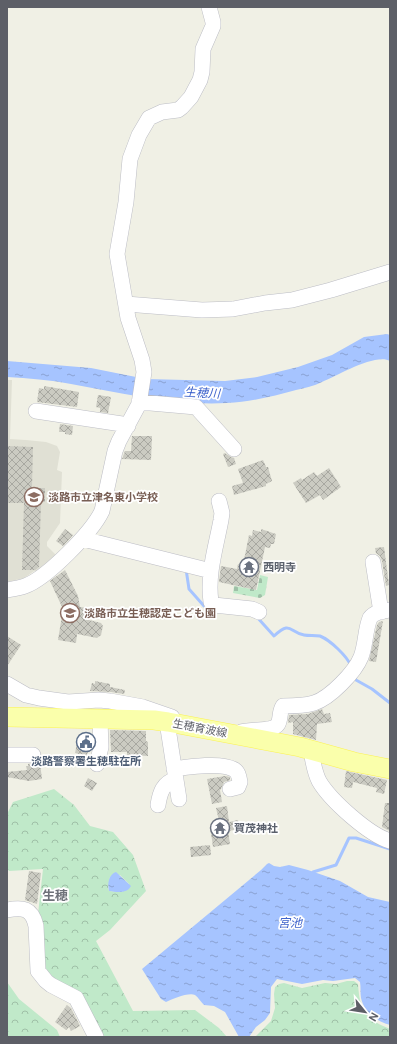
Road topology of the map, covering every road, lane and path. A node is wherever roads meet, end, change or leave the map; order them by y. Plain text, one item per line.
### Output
1 (209, 7) edge
2 (390, 272) edge
3 (126, 304) junction
4 (140, 399) junction
5 (36, 411) dead end
6 (128, 426) junction
7 (234, 449) dead end
8 (219, 501) dead end
9 (83, 539) junction
10 (373, 562) dead end
11 (211, 571) junction
12 (7, 590) edge
13 (385, 611) edge
14 (259, 612) dead end
15 (7, 684) edge
16 (7, 717) edge
17 (100, 720) junction
18 (167, 722) junction
19 (203, 728) junction
20 (232, 734) junction
21 (311, 751) junction
22 (7, 755) edge
23 (33, 755) dead end
24 (97, 764) dead end
25 (390, 769) edge
26 (175, 774) junction
27 (230, 789) dead end
28 (179, 799) dead end
29 (158, 805) dead end
30 (390, 841) edge
31 (7, 910) edge
32 (96, 1037) edge

1 - 3 street
2 - 3 street
3 - 4 street
4 - 6 street
4 - 7 street
5 - 6 street
6 - 9 street
8 - 11 street
9 - 11 street
9 - 12 street
10 - 13 street
11 - 14 street
13 - 20 street
15 - 19 street
16 - 17 main road, 生穂育波線
17 - 18 main road, 生穂育波線
17 - 24 street
18 - 19 main road, 生穂育波線
18 - 26 street
19 - 20 main road, 生穂育波線
20 - 21 main road, 生穂育波線
21 - 25 main road, 生穂育波線
21 - 30 street
22 - 23 street
26 - 27 street
26 - 28 street
26 - 29 street
31 - 32 street

